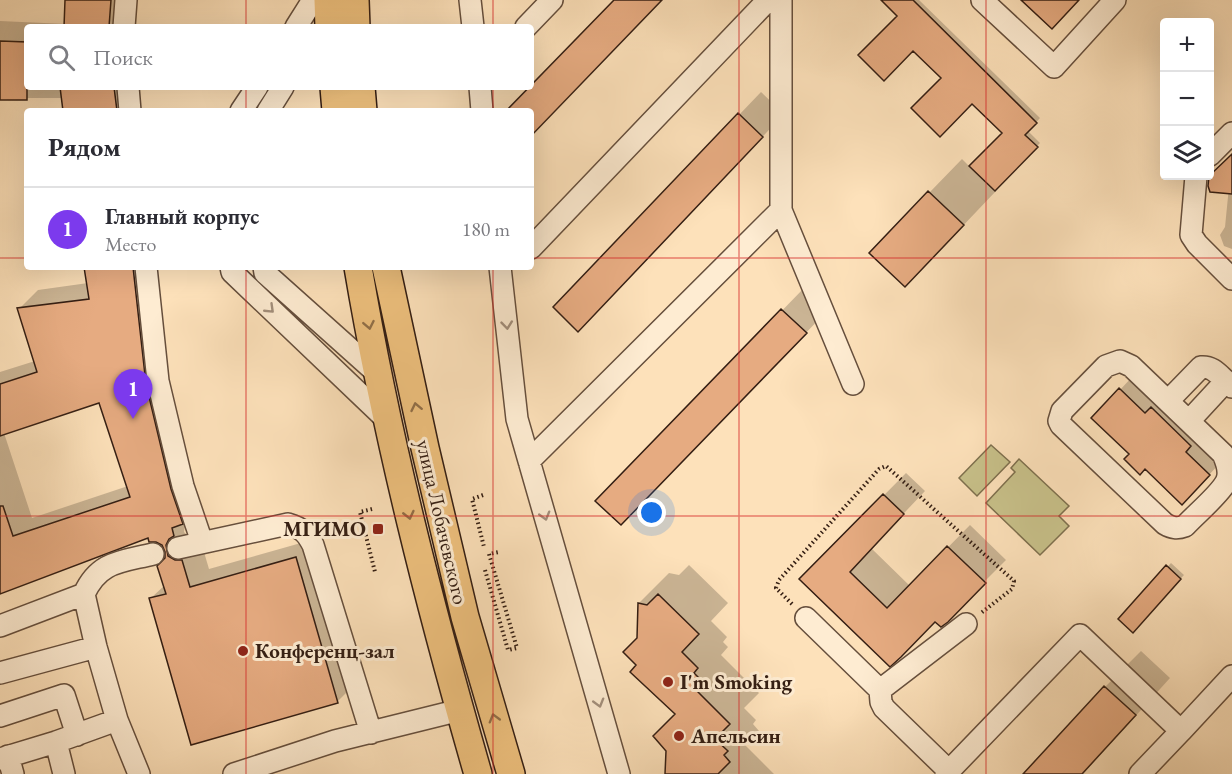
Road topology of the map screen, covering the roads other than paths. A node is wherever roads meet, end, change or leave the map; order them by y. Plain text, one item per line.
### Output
1 (126, 0) edge
2 (355, 0) edge
3 (470, 0) edge
4 (552, 0) edge
5 (768, 0) edge
6 (781, 0) edge
7 (982, 0) edge
8 (1115, 0) edge
9 (324, 14) edge
10 (124, 24) edge
11 (302, 24) edge
12 (356, 24) edge
13 (473, 24) edge
14 (529, 24) edge
15 (128, 90) edge
16 (255, 90) edge
17 (281, 90) edge
18 (334, 90) edge
19 (361, 90) edge
20 (480, 90) edge
21 (130, 108) edge
22 (243, 108) edge
23 (270, 108) edge
24 (336, 108) edge
25 (363, 108) edge
26 (482, 108) edge
27 (1232, 133) edge
28 (1214, 150) edge
29 (1196, 180) edge
30 (780, 210) junction
31 (534, 245) edge
32 (146, 270) edge
33 (232, 270) edge
34 (264, 270) edge
35 (359, 270) edge
36 (387, 270) edge
37 (505, 271) edge
38 (1232, 279) edge
39 (378, 374) junction
40 (853, 384) dead end
41 (1229, 384) edge
42 (1168, 401) junction
43 (386, 420) junction
44 (1189, 421) junction
45 (530, 461) junction
46 (202, 542) junction
47 (178, 548) dead end
48 (153, 554) dead end
49 (84, 594) junction
50 (806, 618) road end
51 (966, 624) road end
52 (0, 626) edge
53 (96, 647) junction
54 (0, 674) edge
55 (1232, 676) edge
56 (880, 690) junction
57 (460, 710) junction
58 (0, 716) edge
59 (117, 720) junction
60 (1181, 731) junction
61 (370, 733) junction
62 (77, 735) junction
63 (56, 742) junction
64 (7, 763) edge
65 (948, 772) edge
66 (64, 774) edge
67 (139, 774) edge
68 (234, 774) edge
69 (478, 774) edge
70 (511, 774) edge
71 (619, 774) edge
72 (1140, 774) edge

1 - 10 lane
2 - 12 main road
3 - 13 lane
4 - 14 lane
5 - 31 lane
6 - 30 lane
7 - 8 lane
9 - 11 lane
15 - 21 lane
16 - 22 lane
17 - 23 lane
18 - 24 main road
19 - 25 main road
20 - 26 lane
27 - 28 lane
29 - 38 lane
30 - 40 lane
30 - 45 lane
32 - 46 lane
33 -> 43 lane
34 - 39 lane
35 -> 39 main road, улица Лобачевского
70 -> 36 main road, улица Лобачевского
37 -> 45 lane
39 - 43 main road, улица Лобачевского
41 - 42 lane
41 - 44 lane
42 - 44 lane
42 - 44 lane
43 -> 57 main road, улица Лобачевского
45 -> 71 lane
46 - 47 lane
46 - 61 lane
48 - 49 lane
49 - 52 lane
49 - 53 lane
50 - 56 lane
51 - 56 lane
53 - 54 lane
53 - 59 lane
55 - 60 lane
56 - 65 lane
57 - 61 lane
57 - 69 main road, улица Лобачевского
58 - 62 lane
59 - 62 lane
59 - 67 lane
60 - 65 lane
60 - 72 lane
61 - 68 lane
62 - 63 lane
63 - 64 lane
63 - 66 lane

